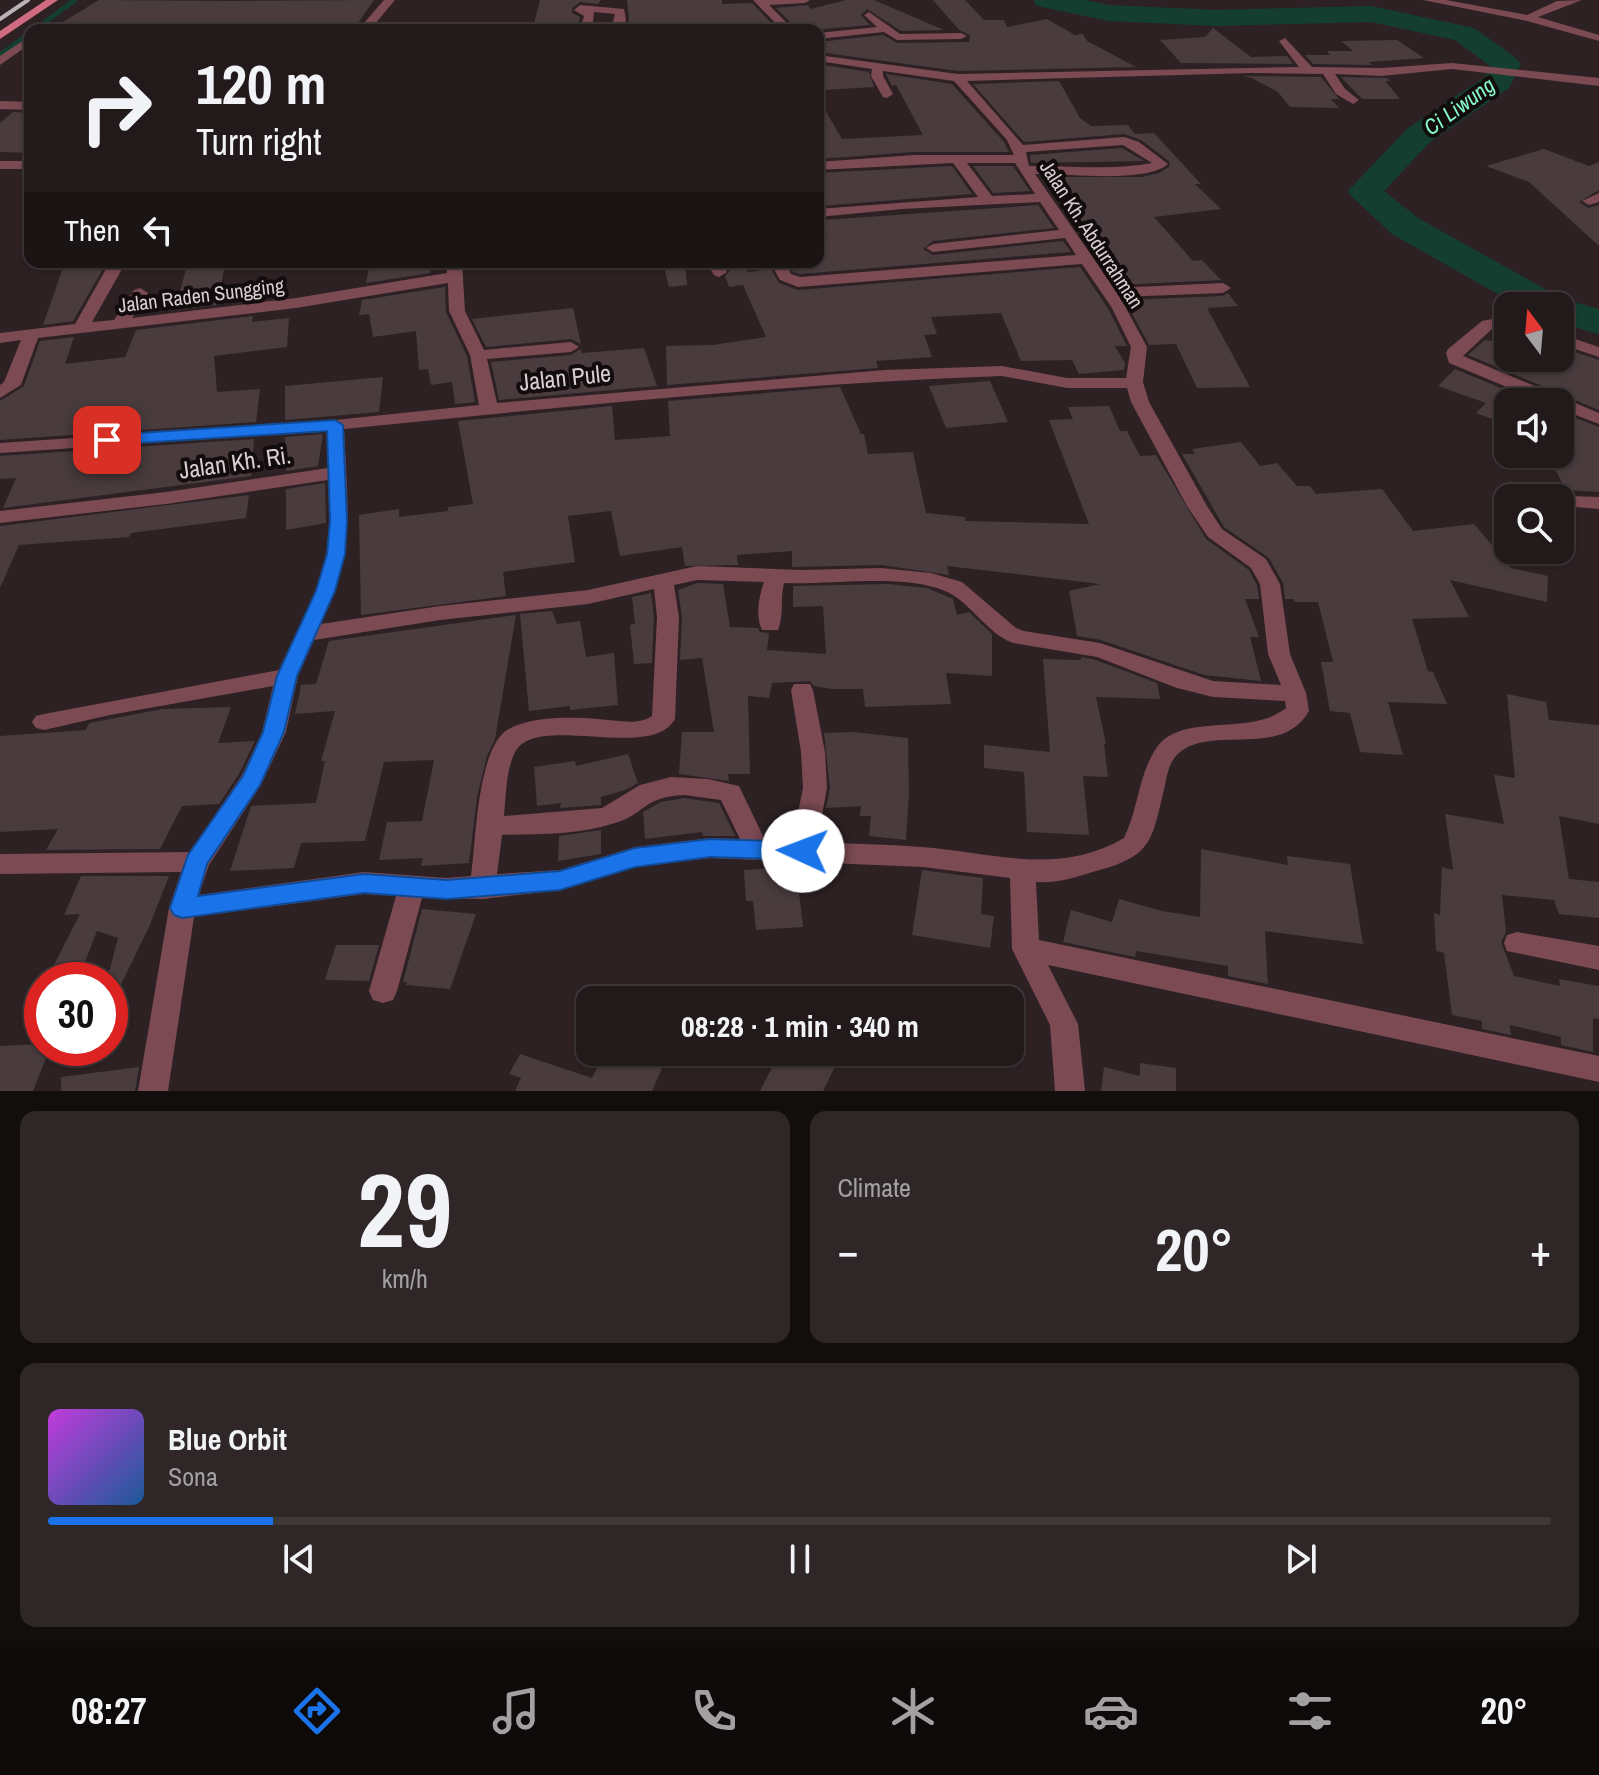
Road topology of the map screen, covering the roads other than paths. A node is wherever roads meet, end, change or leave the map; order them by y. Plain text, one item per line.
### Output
1 (53, 0) edge
2 (390, 0) edge
3 (805, 0) edge
4 (1428, 0) edge
5 (1577, 0) edge
6 (760, 1) edge
7 (580, 8) edge
8 (869, 15) dead end
9 (1528, 18) junction
10 (369, 24) edge
11 (588, 24) edge
12 (619, 24) edge
13 (782, 24) edge
14 (885, 29) junction
15 (3, 35) edge
16 (824, 35) edge
17 (1596, 35) edge
18 (24, 36) edge
19 (961, 36) dead end
20 (24, 41) edge
21 (1285, 41) dead end
22 (24, 58) edge
23 (824, 59) edge
24 (3, 60) edge
25 (878, 67) junction
26 (1309, 71) junction
27 (1328, 72) junction
28 (958, 78) junction
29 (1599, 82) edge
30 (887, 94) dead end
31 (1353, 100) dead end
32 (0, 105) edge
33 (24, 106) edge
34 (956, 158) junction
35 (1022, 159) junction
36 (0, 165) edge
37 (24, 165) edge
38 (824, 166) edge
39 (1045, 198) junction
40 (989, 202) junction
41 (824, 212) edge
42 (1070, 233) junction
43 (933, 248) dead end
44 (1088, 259) junction
45 (115, 268) edge
46 (781, 268) edge
47 (454, 269) edge
48 (1223, 288) dead end
49 (140, 293) dead end
50 (1110, 293) junction
51 (1494, 323) edge
52 (119, 325) junction
53 (80, 330) junction
54 (31, 336) junction
55 (0, 338) edge
56 (1574, 344) edge
57 (571, 347) dead end
58 (1599, 352) edge
59 (478, 355) junction
60 (1134, 382) junction
61 (0, 393) edge
62 (489, 409) junction
63 (1599, 419) edge
64 (335, 425) junction
65 (0, 448) edge
66 (335, 473) junction
67 (1574, 502) edge
68 (1599, 503) edge
69 (0, 517) edge
70 (776, 575) junction
71 (663, 579) junction
72 (770, 625) dead end
73 (307, 634) junction
74 (287, 676) junction
75 (802, 690) dead end
76 (1295, 693) junction
77 (44, 722) dead end
78 (492, 826) junction
79 (757, 849) junction
80 (803, 851) junction
81 (197, 862) junction
82 (0, 864) edge
83 (1022, 869) junction
84 (412, 885) junction
85 (483, 888) junction
86 (182, 908) junction
87 (1517, 943) dead end
88 (1026, 949) junction
89 (1599, 958) edge
90 (383, 991) dead end
91 (1599, 1069) edge
92 (153, 1091) edge
93 (1070, 1091) edge

1 - 15 main road
2 - 10 street
3 - 6 street
4 - 9 street
5 - 9 street
6 - 13 street
7 - 11 street
7 - 12 street
8 - 14 street
9 - 17 street
14 - 16 street
14 - 19 street
15 - 18 street
20 - 24 street
21 - 26 street
22 - 24 street
23 - 25 street
25 - 28 street
25 - 30 street
26 - 27 street
26 - 28 street
27 - 29 street
27 - 31 street
28 - 35 street, Jalan Kh. Abdurrahman
32 - 33 street
34 - 35 street
34 - 38 street
34 - 40 street
35 - 35 street
35 - 39 street, Jalan Kh. Abdurrahman
36 - 37 street
39 - 40 street
39 - 42 street, Jalan Kh. Abdurrahman
40 - 41 street
42 - 43 street
42 - 44 street, Jalan Kh. Abdurrahman
44 - 46 street
44 - 50 street, Jalan Kh. Abdurrahman
45 - 53 street
47 - 52 street, Jalan Raden Sungging
47 - 59 street
48 - 50 street
49 - 52 street
50 - 60 street, Jalan Kh. Abdurrahman
51 - 63 street
52 - 53 street, Jalan Raden Sungging
53 - 54 street, Jalan Raden Sungging
54 - 55 street, Jalan Raden Sungging
54 - 61 street
56 - 58 street
57 - 59 street
59 - 62 street
60 - 62 street, Jalan Pule
60 - 76 street
62 - 64 street, Jalan Pule
64 - 65 street, Jalan Pule
64 - 66 street
66 - 69 street, Jalan Kh. Ri.
66 - 73 street
67 - 68 street
70 - 71 street
70 - 72 street
70 - 76 street
71 - 73 street
71 - 78 street
73 - 74 street
74 - 77 street
74 - 81 street
75 - 80 street
76 - 83 street
78 - 79 street
78 - 85 street
79 - 80 street
79 - 85 street
80 - 83 street
81 - 82 street
81 - 86 street
83 - 88 street
84 - 85 street
84 - 86 street
84 - 90 street
86 - 92 street
87 - 89 street
88 - 91 street
88 - 93 street

